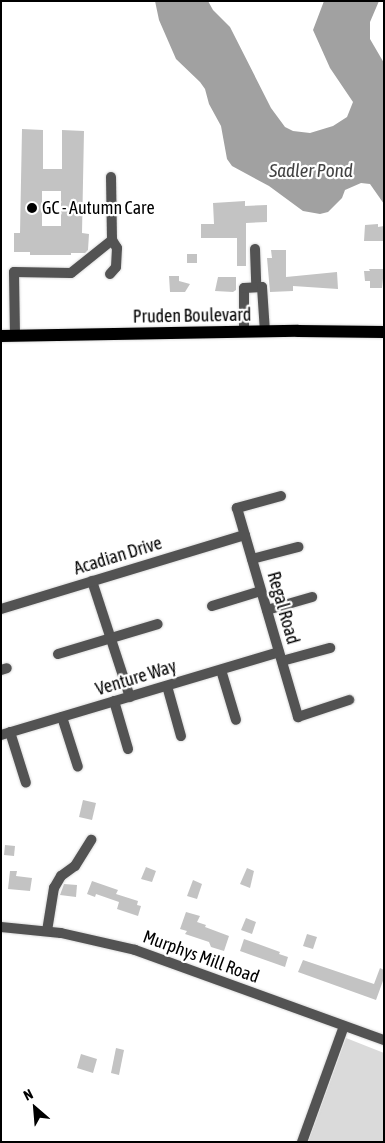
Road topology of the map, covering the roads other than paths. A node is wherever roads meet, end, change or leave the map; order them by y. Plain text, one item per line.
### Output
1 (111, 177) dead end
2 (112, 240) junction
3 (255, 249) dead end
4 (110, 274) dead end
5 (256, 287) junction
6 (244, 332) junction
7 (266, 332) junction
8 (384, 332) edge
9 (1, 336) edge
10 (15, 336) junction
11 (280, 496) dead end
12 (244, 535) junction
13 (298, 547) dead end
14 (252, 559) junction
15 (92, 581) junction
16 (261, 591) junction
17 (312, 597) dead end
18 (212, 606) dead end
19 (1, 609) edge
20 (267, 610) junction
21 (158, 624) dead end
22 (110, 638) junction
23 (330, 648) dead end
24 (58, 654) dead end
25 (281, 657) junction
26 (221, 670) junction
27 (167, 686) junction
28 (130, 697) junction
29 (349, 700) dead end
30 (114, 701) junction
31 (62, 717) junction
32 (236, 720) dead end
33 (6, 733) edge
34 (182, 736) dead end
35 (128, 749) dead end
36 (78, 767) dead end
37 (26, 783) dead end
38 (91, 840) dead end
39 (1, 927) edge
40 (47, 931) junction
41 (344, 1026) junction
42 (384, 1040) edge
43 (302, 1142) edge

1 - 2 street
2 - 4 street
2 - 10 street
3 - 5 street
5 - 6 street
5 - 7 street
6 - 7 main road, Pruden Boulevard
6 - 10 main road, Pruden Boulevard
7 - 8 main road, Pruden Boulevard
9 - 10 main road, Pruden Boulevard
11 - 12 street, Regal Road
12 - 14 street, Regal Road
12 - 15 street, Acadian Drive
13 - 14 street
14 - 16 street, Regal Road
15 - 19 street, Acadian Drive
15 - 22 street
16 - 18 street
16 - 20 street, Regal Road
17 - 20 street
20 - 25 street, Regal Road
21 - 22 street
22 - 24 street
22 - 28 street
23 - 25 street, Venture Way
25 - 26 street, Venture Way
25 - 29 street, Regal Road
26 - 27 street, Venture Way
26 - 32 street
27 - 28 street, Venture Way
27 - 34 street
28 - 30 street, Venture Way
30 - 31 street, Venture Way
30 - 35 street
31 - 33 street, Venture Way
31 - 36 street
33 - 37 street
38 - 40 street
39 - 40 street, Murphys Mill Road
40 - 41 street, Murphys Mill Road
41 - 42 street, Murphys Mill Road
41 - 43 street

